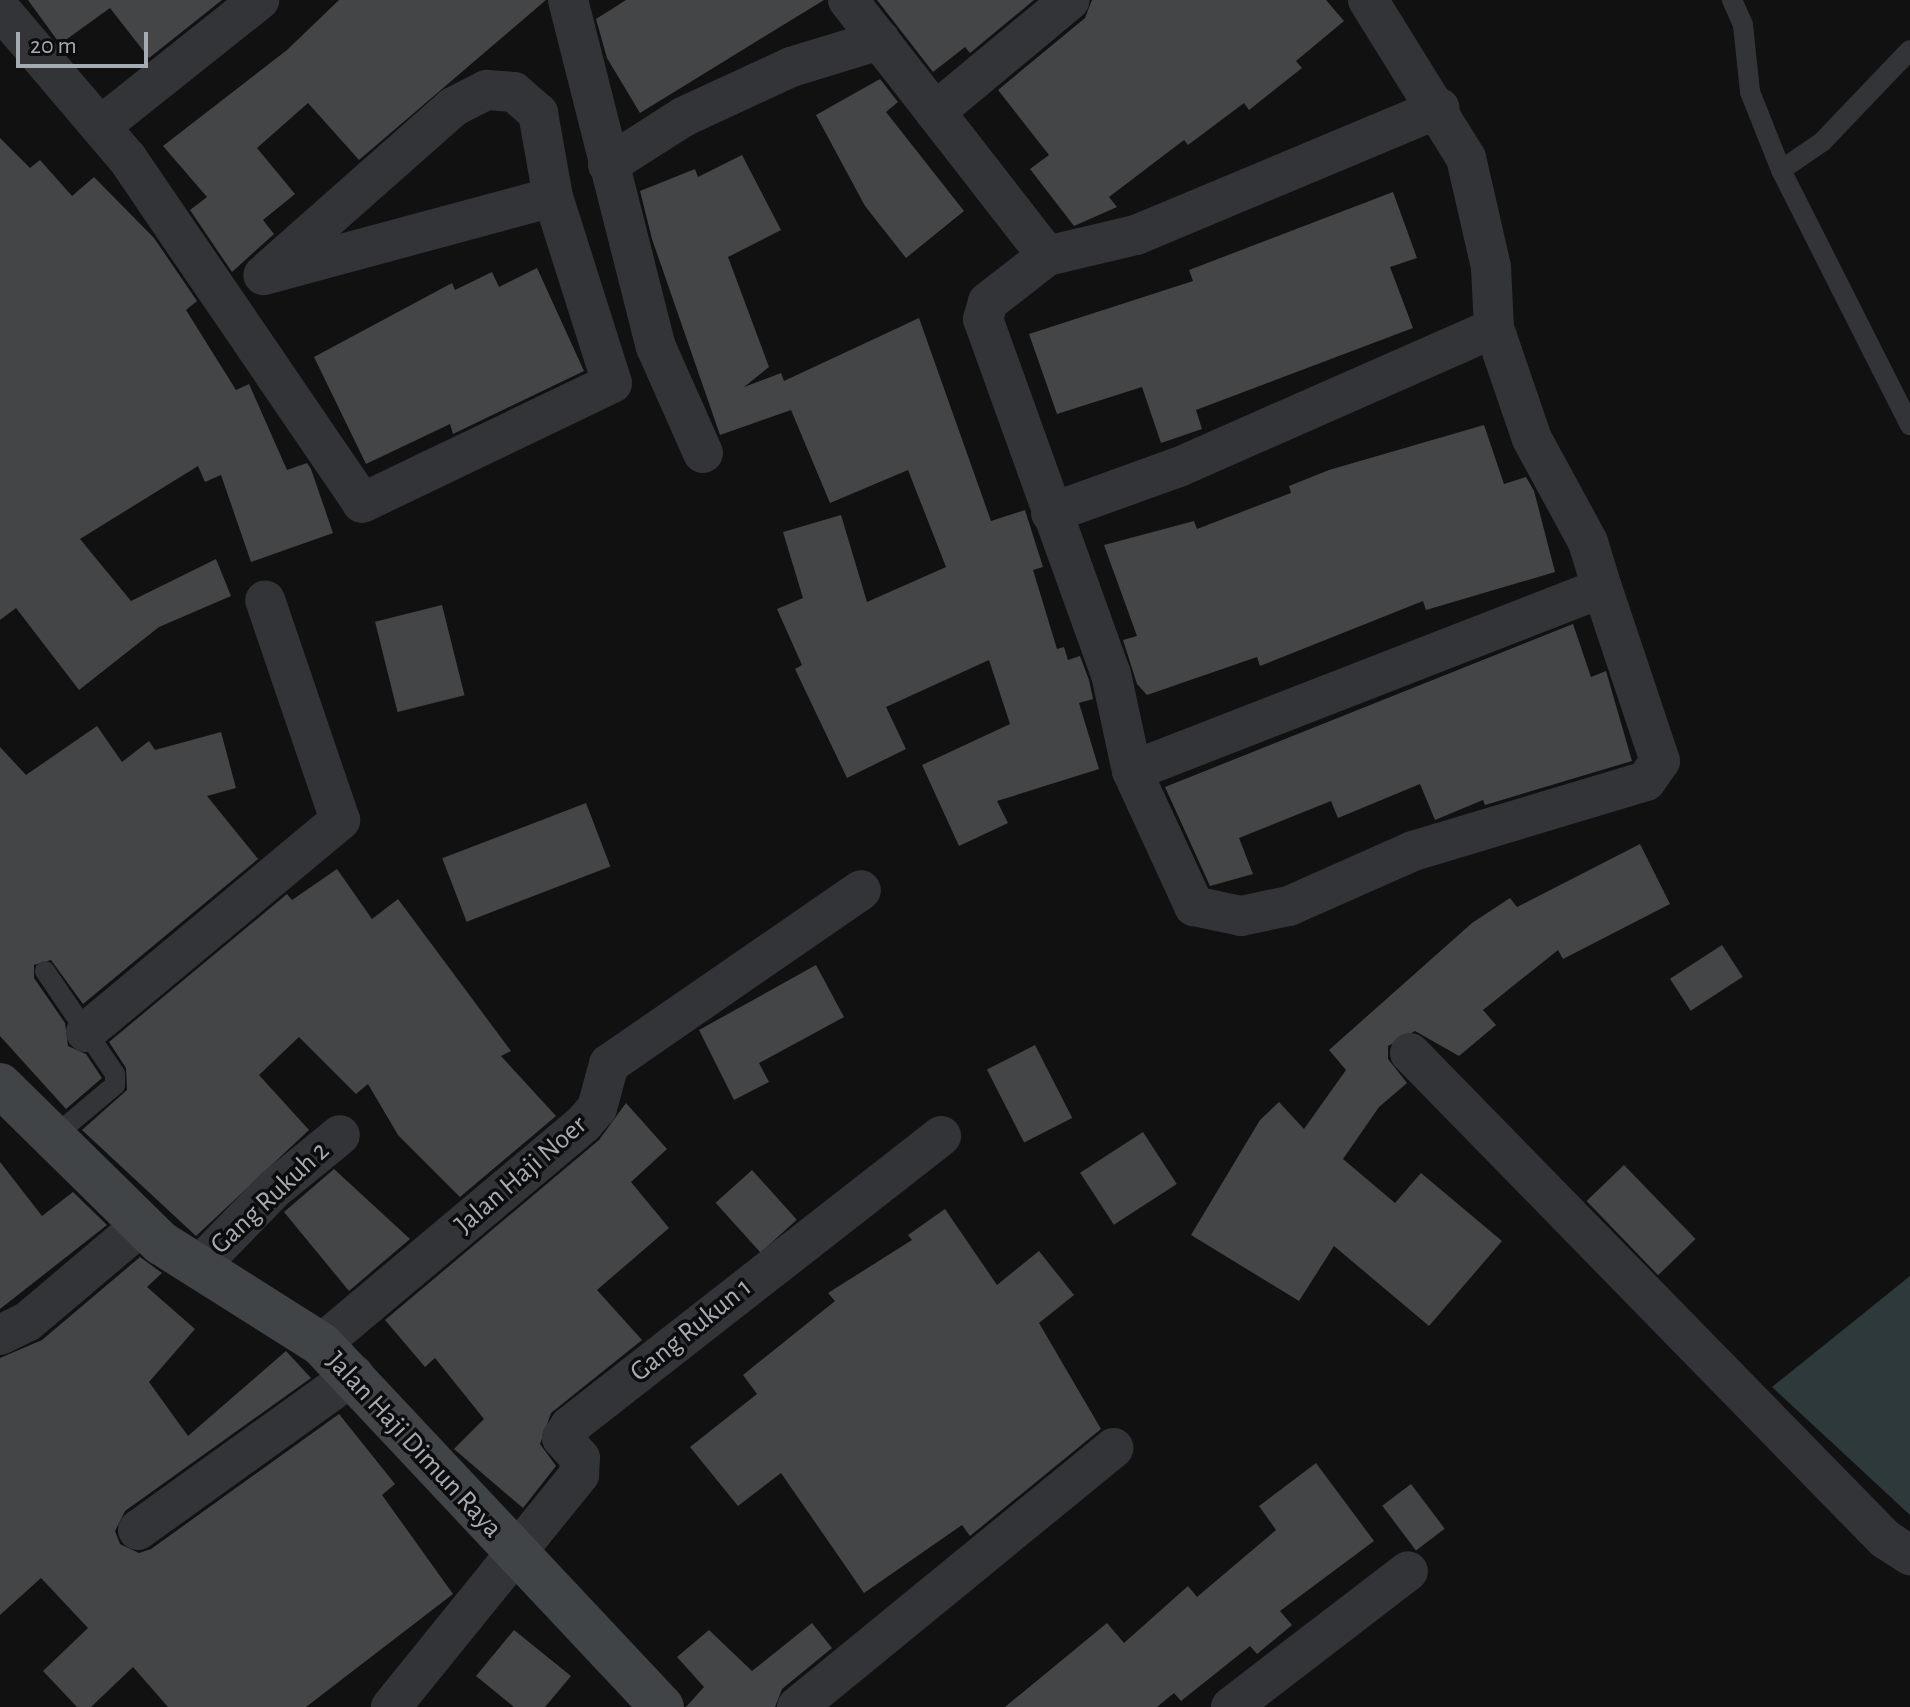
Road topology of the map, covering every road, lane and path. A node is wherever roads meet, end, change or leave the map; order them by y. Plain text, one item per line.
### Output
1 (259, 0) edge
2 (568, 0) edge
3 (848, 0) edge
4 (1070, 0) edge
5 (1368, 0) edge
6 (1732, 0) edge
7 (0, 9) edge
8 (880, 40) junction
9 (1910, 50) edge
10 (1439, 108) junction
11 (935, 112) junction
12 (102, 125) junction
13 (608, 165) junction
14 (1781, 170) junction
15 (553, 197) junction
16 (1047, 256) junction
17 (263, 275) junction
18 (231, 307) junction
19 (1494, 328) junction
20 (1910, 425) edge
21 (703, 453) dead end
22 (1051, 513) junction
23 (1602, 588) junction
24 (265, 600) dead end
25 (1132, 771) junction
26 (861, 890) dead end
27 (45, 971) dead end
28 (86, 1032) junction
29 (1410, 1053) dead end
30 (0, 1085) edge
31 (340, 1135) dead end
32 (941, 1136) dead end
33 (53, 1137) junction
34 (143, 1224) junction
35 (201, 1264) junction
36 (0, 1335) edge
37 (321, 1344) junction
38 (354, 1375) junction
39 (1114, 1448) dead end
40 (138, 1530) dead end
41 (1910, 1555) edge
42 (518, 1557) junction
43 (1408, 1571) dead end
44 (391, 1707) edge
45 (662, 1707) edge
46 (797, 1707) edge
47 (1231, 1707) edge

1 - 12 street
2 - 13 street
3 - 8 street
4 - 11 street
5 - 10 street
6 - 14 lane
7 - 12 street
8 - 11 street
8 - 13 street
9 - 14 lane
10 - 16 street
10 - 19 street
11 - 16 street
12 - 18 street
13 - 21 street
14 - 20 lane
15 - 17 street
15 - 17 street
15 - 18 street
16 - 22 street
17 - 18 street
19 - 22 street
19 - 23 street
22 - 25 street
23 - 25 street
23 - 25 street
24 - 28 street
26 - 37 street, Jalan Haji Noer
27 - 28 lane
28 - 33 lane
29 - 41 street
30 - 33 street, Jalan Haji Dimun Raya
31 - 35 street, Gang Rukuh 2
32 - 42 street, Gang Rukun 1
33 - 34 street, Jalan Haji Dimun Raya
34 - 35 street, Jalan Haji Dimun Raya
34 - 36 street
35 - 37 street, Jalan Haji Dimun Raya
37 - 38 street, Jalan Haji Dimun Raya
38 - 40 street
38 - 42 street, Jalan Haji Dimun Raya
39 - 46 street
42 - 44 street
42 - 45 street, Jalan Haji Dimun Raya
43 - 47 street

